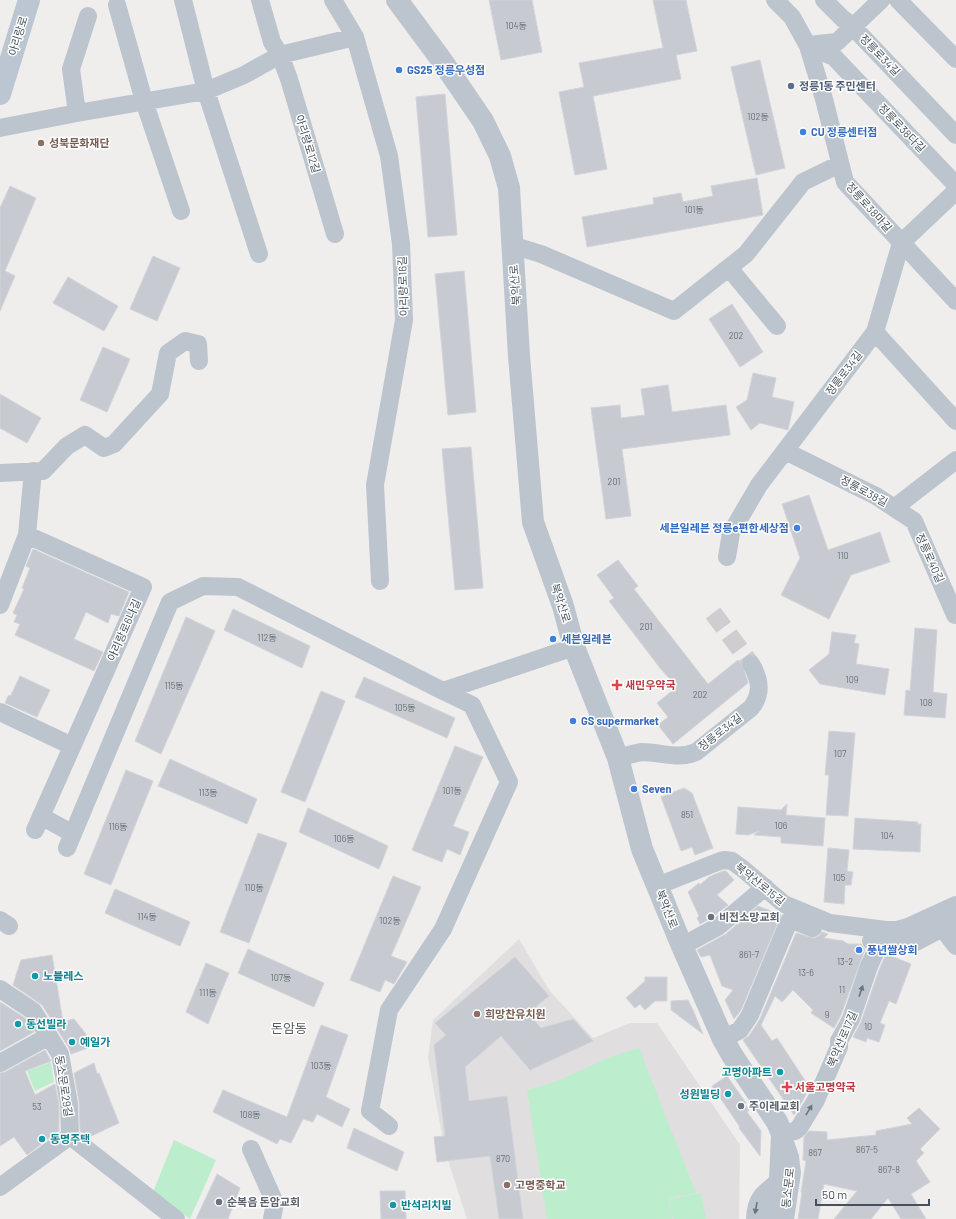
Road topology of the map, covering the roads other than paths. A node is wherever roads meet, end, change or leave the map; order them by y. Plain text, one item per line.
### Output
1 (29, 0) edge
2 (183, 0) edge
3 (260, 0) edge
4 (333, 0) edge
5 (397, 0) edge
6 (775, 0) edge
7 (824, 0) edge
8 (881, 0) edge
9 (898, 0) edge
10 (117, 5) dead end
11 (88, 16) dead end
12 (853, 27) junction
13 (355, 38) junction
14 (808, 46) junction
15 (280, 55) junction
16 (956, 59) edge
17 (206, 91) junction
18 (0, 94) edge
19 (144, 101) junction
20 (77, 112) junction
21 (0, 128) edge
22 (956, 134) edge
23 (840, 164) junction
24 (956, 184) edge
25 (956, 191) edge
26 (181, 211) dead end
27 (335, 234) dead end
28 (901, 243) junction
29 (512, 245) junction
30 (259, 254) dead end
31 (729, 268) junction
32 (956, 301) edge
33 (777, 326) dead end
34 (876, 332) junction
35 (199, 361) dead end
36 (956, 421) edge
37 (785, 451) junction
38 (956, 460) edge
39 (33, 472) junction
40 (0, 473) edge
41 (894, 508) junction
42 (27, 535) junction
43 (727, 557) dead end
44 (380, 581) dead end
45 (0, 605) edge
46 (956, 615) edge
47 (574, 647) junction
48 (751, 664) tunnel mouth
49 (444, 691) junction
50 (0, 712) edge
51 (72, 746) junction
52 (618, 758) junction
53 (657, 886) junction
54 (766, 887) junction
55 (956, 905) edge
56 (949, 925) edge
57 (883, 937) junction
58 (682, 946) junction
59 (956, 946) edge
60 (0, 989) edge
61 (49, 1036) junction
62 (723, 1039) junction
63 (0, 1064) edge
64 (389, 1126) dead end
65 (782, 1134) junction
66 (70, 1136) junction
67 (251, 1149) dead end
68 (0, 1187) edge
69 (778, 1188) junction
70 (176, 1219) edge
71 (272, 1219) edge
72 (755, 1219) edge
73 (773, 1219) edge
74 (785, 1219) edge

1 - 18 main road, 아리랑로
2 - 17 street
3 - 15 street, 아리랑로12길
4 - 13 street, 아리랑로16길
5 - 29 street, 북악산로
6 - 14 street, 정릉로38마길
7 - 12 street, 정릉로34길
8 - 12 street
9 - 16 street
10 - 19 street
11 - 20 street
12 - 14 street
12 - 22 street, 정릉로34길
13 - 15 street
13 - 44 street, 아리랑로16길
14 - 23 street, 정릉로38마길
14 - 24 street, 정릉로38다길
15 - 17 street
15 - 27 street, 아리랑로12길
17 - 19 street
17 - 30 street
19 - 20 street
19 - 26 street
20 - 21 street
23 - 28 street, 정릉로38마길
23 - 31 street, 북악산로
25 - 28 street
28 - 32 street, 정릉로38마길
28 - 34 street, 정릉로34길
29 - 31 street, 북악산로
29 - 47 street, 북악산로
31 - 33 street
34 - 36 street
34 - 37 street, 정릉로34길
35 - 39 street
37 - 41 street, 정릉로38길
37 - 43 street, 정릉로34길
38 - 41 street, 정릉로38길
39 - 40 street
39 - 42 street
41 - 46 street, 정릉로40길
42 - 45 street
42 - 51 street, 아리랑로6나길
47 - 49 street
47 - 52 street, 북악산로
48 - 52 street, 정릉로34길
49 - 51 street, 아리랑로6나길
49 - 64 street
50 - 51 street
52 - 53 street, 북악산로
53 - 54 street, 북악산로15길
53 - 58 street, 북악산로
54 - 57 street, 북악산로15길
54 - 58 street
55 - 57 street, 북악산로15길
56 - 57 street, 북악산로15길
56 - 59 street, 북악산로15길
57 - 62 street
65 -> 57 street, 북악산로17길
58 - 62 street, 북악산로
60 - 61 street, 동소문로29길
61 - 63 street
61 - 66 street, 동소문로29길
62 - 65 street, 북악산로
65 - 69 street, 북악산로
65 - 74 street, 동소문로
66 - 68 street
66 - 70 street
67 - 71 street
69 -> 72 street
69 - 73 street, 북악산로

